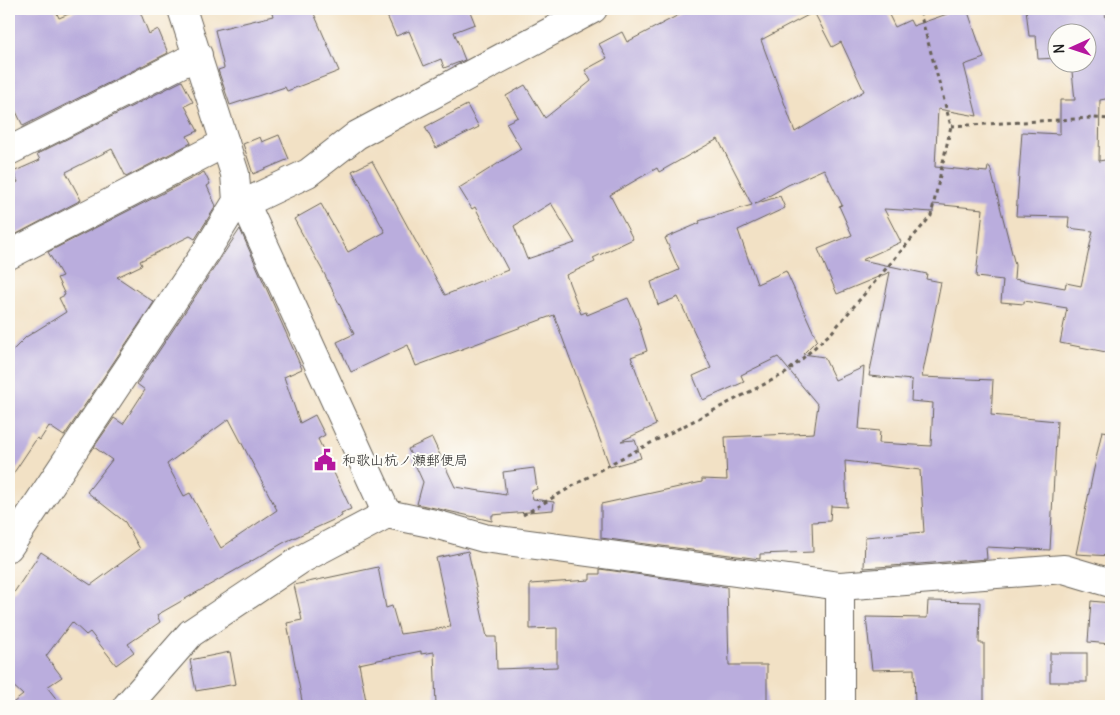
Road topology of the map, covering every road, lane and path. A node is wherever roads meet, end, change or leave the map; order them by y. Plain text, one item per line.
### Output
1 (182, 9) edge
2 (593, 9) edge
3 (920, 9) edge
4 (198, 55) junction
5 (1111, 119) edge
6 (951, 126) junction
7 (226, 143) junction
8 (9, 151) edge
9 (241, 202) junction
10 (9, 255) edge
11 (387, 514) junction
12 (519, 518) dead end
13 (9, 547) edge
14 (1111, 583) edge
15 (840, 586) junction
16 (127, 706) edge
17 (840, 706) edge

1 - 4 street
2 - 9 street
3 - 6 path
4 - 7 street
4 - 8 street
5 - 6 path
6 - 12 path
7 - 9 street
7 - 10 street
9 - 11 street
9 - 13 street
11 - 15 street
11 - 16 street
14 - 15 street
15 - 17 street

